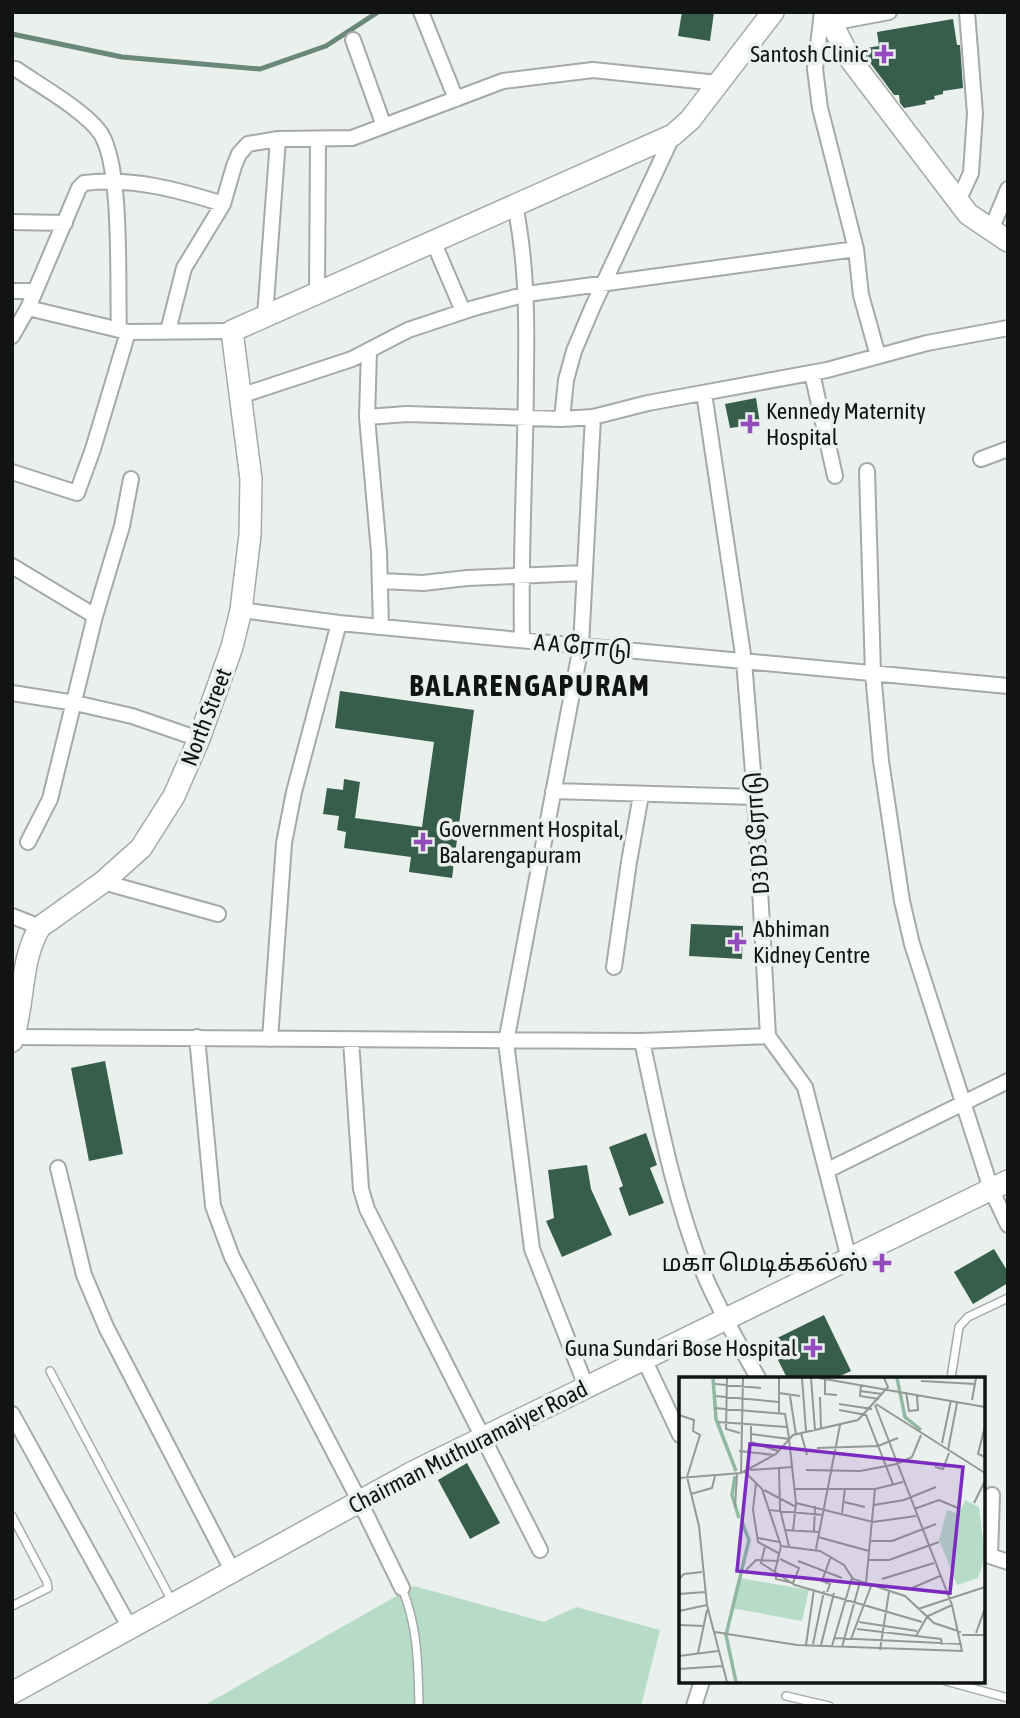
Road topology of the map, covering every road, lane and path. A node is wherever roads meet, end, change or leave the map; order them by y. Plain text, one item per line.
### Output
1 (421, 12) edge
2 (774, 12) edge
3 (889, 12) edge
4 (967, 12) edge
5 (826, 16) edge
6 (353, 40) dead end
7 (16, 69) dead end
8 (718, 83) junction
9 (456, 99) junction
10 (384, 126) junction
11 (673, 135) junction
12 (278, 139) junction
13 (318, 140) junction
14 (115, 181) junction
15 (1008, 188) edge
16 (958, 201) junction
17 (223, 204) junction
18 (515, 205) junction
19 (12, 222) edge
20 (65, 223) junction
21 (999, 236) edge
22 (433, 241) junction
23 (856, 249) junction
24 (604, 283) junction
25 (12, 291) edge
26 (33, 291) junction
27 (317, 293) junction
28 (527, 294) junction
29 (21, 311) edge
30 (463, 311) junction
31 (265, 316) junction
32 (1008, 328) edge
33 (123, 331) junction
34 (168, 331) junction
35 (232, 331) junction
36 (12, 336) edge
37 (369, 351) junction
38 (878, 356) junction
39 (812, 373) junction
40 (704, 393) junction
41 (240, 396) junction
42 (367, 416) junction
43 (526, 417) junction
44 (593, 417) junction
45 (562, 419) junction
46 (1008, 449) edge
47 (981, 459) dead end
48 (867, 471) dead end
49 (12, 472) edge
50 (835, 476) dead end
51 (131, 479) dead end
52 (12, 566) edge
53 (585, 572) junction
54 (520, 576) junction
55 (380, 581) junction
56 (241, 610) junction
57 (95, 616) junction
58 (339, 622) junction
59 (381, 626) junction
60 (522, 640) junction
61 (581, 646) junction
62 (744, 661) junction
63 (873, 673) junction
64 (1008, 686) edge
65 (12, 693) edge
66 (75, 703) junction
67 (199, 739) junction
68 (553, 791) junction
69 (642, 795) junction
70 (755, 797) junction
71 (28, 842) dead end
72 (103, 882) junction
73 (218, 914) dead end
74 (12, 916) edge
75 (40, 927) junction
76 (614, 967) dead end
77 (16, 996) edge
78 (768, 1036) junction
79 (197, 1037) junction
80 (13, 1039) edge
81 (270, 1039) junction
82 (351, 1040) junction
83 (642, 1041) junction
84 (506, 1042) junction
85 (1008, 1081) edge
86 (964, 1103) junction
87 (58, 1168) dead end
88 (828, 1170) junction
89 (1000, 1185) edge
90 (1008, 1225) edge
91 (849, 1259) junction
92 (1008, 1298) edge
93 (725, 1320) junction
94 (644, 1359) junction
95 (50, 1371) dead end
96 (757, 1377) edge
97 (951, 1377) edge
98 (586, 1387) junction
99 (12, 1414) edge
100 (679, 1431) edge
101 (483, 1439) junction
102 (992, 1495) dead end
103 (360, 1502) junction
104 (12, 1516) edge
105 (14, 1525) edge
106 (540, 1550) dead end
107 (1008, 1562) edge
108 (232, 1570) junction
109 (402, 1588) joint
110 (174, 1603) junction
111 (12, 1606) edge
112 (131, 1628) junction
113 (701, 1683) edge
114 (953, 1683) edge
115 (12, 1693) edge
116 (786, 1696) dead end
117 (1008, 1698) edge
118 (419, 1706) edge
119 (694, 1706) edge
120 (829, 1706) edge

1 - 9 street
2 - 8 street
3 - 5 street
4 - 16 street
5 - 16 street
5 - 23 street
6 - 10 street
7 - 14 street
8 - 9 street
8 - 11 street
9 - 10 street
10 - 13 street
11 - 18 street
11 - 24 street
12 - 13 street
12 - 17 street
12 - 31 street
13 - 27 street
14 - 17 street
14 - 20 street
14 - 33 street
15 - 21 street
16 - 21 street
17 - 34 street
18 - 22 street
18 - 28 street
19 - 20 street
20 - 26 street
22 - 27 street
22 - 30 street
23 - 24 street
23 - 38 street
24 - 28 street
24 - 45 street
25 - 26 street
26 - 29 street
27 - 31 street
28 - 30 street
28 - 43 street
29 - 33 street
29 - 36 street
30 - 37 street
31 - 35 street
32 - 38 street
33 - 34 street
33 - 49 street
34 - 35 street
35 - 41 street, North Street
37 - 41 street
37 - 42 street
38 - 39 street
39 - 40 street
39 - 50 street
40 - 44 street
40 - 62 street, D3 D3 ரோடு
41 - 56 street, North Street
42 - 43 street
42 - 55 street
43 - 45 street
43 - 54 street
44 - 45 street
44 - 53 street
46 - 47 street
48 - 63 street
51 - 57 street
52 - 57 street
53 - 54 street
53 - 61 street
54 - 55 street
54 - 60 street
55 - 59 street
56 - 58 street, A A ரோடு
56 - 67 street, North Street
57 - 66 street
58 - 59 street, A A ரோடு
58 - 81 street
59 - 60 street, A A ரோடு
60 - 61 street, A A ரோடு
61 - 62 street, A A ரோடு
61 - 68 street
62 - 63 street, A A ரோடு
62 - 70 street, D3 D3 ரோடு
63 - 64 street, A A ரோடு
63 - 86 street
65 - 66 street
66 - 67 street
66 - 71 street
67 - 72 street, North Street
68 - 69 street
68 - 84 street
69 - 70 street
69 - 76 street
70 - 78 street, D3 D3 ரோடு
72 - 73 street
72 - 75 street, North Street
74 - 75 street
75 - 77 street
77 - 80 street
78 - 83 street
78 - 88 street
79 - 80 street
79 - 81 street
79 - 103 street
81 - 82 street
82 - 84 street
82 - 101 street
83 - 84 street
83 - 93 street
84 - 98 street
85 - 86 street
86 - 88 street
86 - 89 street
87 - 108 street
88 - 91 street
89 - 90 street
89 - 91 street, Chairman Muthuramaiyer Road
91 - 93 street, Chairman Muthuramaiyer Road
92 - 97 lane
93 - 94 street, Chairman Muthuramaiyer Road
93 - 96 street
94 - 98 street, Chairman Muthuramaiyer Road
94 - 100 street
95 - 110 lane
98 - 101 street, Chairman Muthuramaiyer Road
99 - 112 street
101 - 103 street, Chairman Muthuramaiyer Road
101 - 106 street
102 - 107 street
103 - 108 street, Chairman Muthuramaiyer Road
103 - 109 street
104 - 105 lane
105 - 111 lane
108 - 110 street, Chairman Muthuramaiyer Road
109 - 118 lane
110 - 112 street, Chairman Muthuramaiyer Road
112 - 115 street, Chairman Muthuramaiyer Road
113 - 119 street
114 - 117 lane
116 - 120 lane

